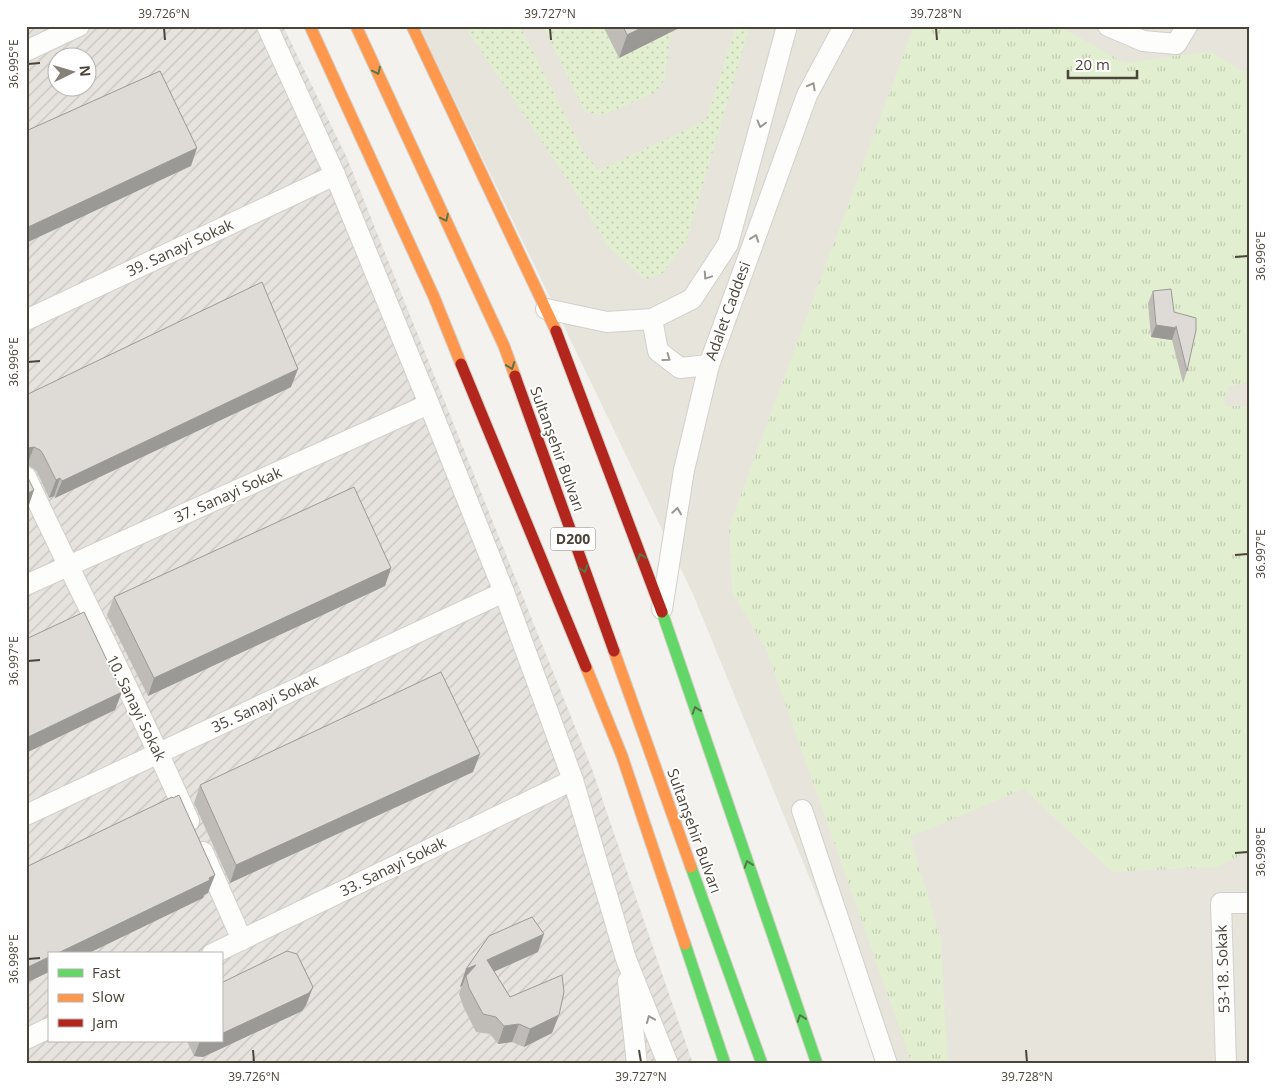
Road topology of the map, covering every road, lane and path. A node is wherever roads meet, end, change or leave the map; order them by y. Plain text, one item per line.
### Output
1 (79, 26) edge
2 (267, 26) edge
3 (310, 26) edge
4 (356, 26) edge
5 (412, 26) edge
6 (787, 26) edge
7 (844, 26) edge
8 (1108, 26) edge
9 (1187, 26) edge
10 (26, 50) edge
11 (335, 175) junction
12 (546, 309) junction
13 (652, 319) junction
14 (26, 320) edge
15 (709, 365) junction
16 (429, 404) junction
17 (26, 477) edge
18 (68, 566) junction
19 (26, 585) edge
20 (504, 592) junction
21 (662, 612) junction
22 (159, 754) junction
23 (573, 780) junction
24 (802, 810) dead end
25 (26, 815) edge
26 (1249, 903) edge
27 (242, 940) junction
28 (216, 952) edge
29 (626, 959) junction
30 (48, 1028) edge
31 (26, 1039) edge
32 (637, 1064) edge
33 (668, 1064) edge
34 (725, 1064) edge
35 (762, 1064) edge
36 (817, 1064) edge
37 (887, 1064) edge
38 (1226, 1064) edge

1 - 10 street
2 - 11 street
3 - 34 main road
4 -> 35 main road, Sultanşehir Bulvarı / D200
5 - 12 main road
6 -> 13 street, Adalet Caddesi
15 -> 7 street, Adalet Caddesi
8 - 9 street
11 - 14 street, 39. Sanayi Sokak
11 - 16 street
12 - 13 street, Adalet Caddesi
21 -> 12 main road
13 -> 15 street
21 -> 15 street, Adalet Caddesi
16 - 18 street, 37. Sanayi Sokak
16 - 20 street
17 - 18 street, 10. Sanayi Sokak
18 - 19 street, 37. Sanayi Sokak
18 - 22 street, 10. Sanayi Sokak
20 - 22 street, 35. Sanayi Sokak
20 - 23 street
36 -> 21 main road
22 - 25 street, 35. Sanayi Sokak
22 - 27 street, 10. Sanayi Sokak
23 - 27 street, 33. Sanayi Sokak
23 - 29 street
24 - 37 street
26 - 38 street, 53-18. Sokak
27 - 28 street, 33. Sanayi Sokak
29 - 32 street
33 -> 29 street
30 - 31 street

